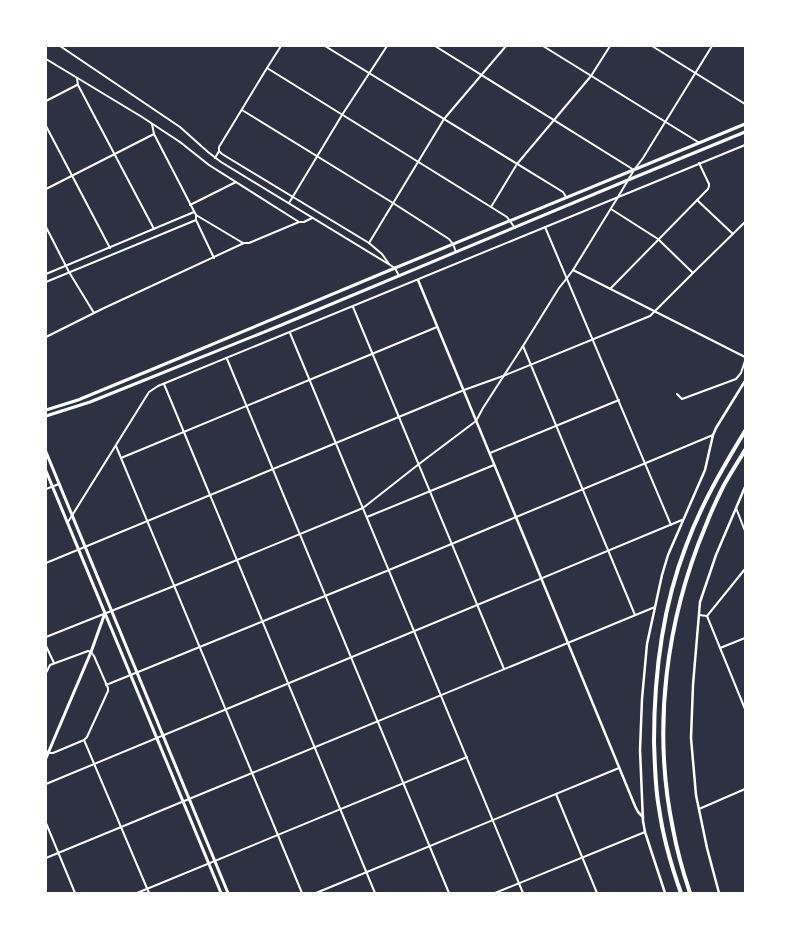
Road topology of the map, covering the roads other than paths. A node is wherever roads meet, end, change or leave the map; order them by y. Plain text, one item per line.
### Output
1 (60, 46) edge
2 (281, 46) edge
3 (325, 46) edge
4 (387, 46) edge
5 (435, 46) edge
6 (506, 46) edge
7 (543, 46) edge
8 (610, 46) edge
9 (652, 46) edge
10 (712, 46) edge
11 (46, 59) edge
12 (267, 68) junction
13 (369, 73) junction
14 (696, 73) junction
15 (482, 75) junction
16 (591, 76) junction
17 (77, 78) junction
18 (78, 85) junction
19 (46, 101) edge
20 (745, 104) edge
21 (242, 110) junction
22 (342, 115) junction
23 (444, 119) junction
24 (554, 120) junction
25 (665, 122) junction
26 (152, 124) junction
27 (745, 124) edge
28 (46, 126) edge
29 (745, 132) edge
30 (154, 134) junction
31 (699, 143) junction
32 (745, 144) edge
33 (219, 151) junction
34 (114, 154) junction
35 (318, 156) junction
36 (215, 158) junction
37 (418, 162) junction
38 (699, 163) junction
39 (517, 164) junction
40 (634, 170) junction
41 (72, 176) junction
42 (628, 180) junction
43 (236, 182) junction
44 (46, 189) edge
45 (293, 197) junction
46 (618, 197) junction
47 (566, 198) junction
48 (698, 200) junction
49 (289, 203) junction
50 (393, 203) junction
51 (190, 205) junction
52 (491, 207) junction
53 (611, 209) junction
54 (194, 212) junction
55 (196, 215) junction
56 (312, 218) junction
57 (196, 220) junction
58 (510, 221) junction
59 (299, 222) junction
60 (745, 222) edge
61 (46, 227) edge
62 (545, 227) junction
63 (515, 228) junction
64 (154, 229) junction
65 (733, 234) junction
66 (658, 239) junction
67 (244, 243) junction
68 (369, 243) junction
69 (453, 244) junction
70 (110, 248) junction
71 (456, 252) junction
72 (214, 258) junction
73 (390, 265) junction
74 (66, 266) junction
75 (395, 268) junction
76 (573, 270) junction
77 (68, 272) junction
78 (693, 273) junction
79 (46, 274) edge
80 (399, 276) junction
81 (567, 278) junction
82 (418, 279) junction
83 (46, 282) edge
84 (610, 289) junction
85 (353, 307) junction
86 (655, 311) junction
87 (94, 313) junction
88 (437, 327) junction
89 (290, 333) junction
90 (46, 337) edge
91 (593, 339) junction
92 (523, 346) junction
93 (372, 354) junction
94 (745, 357) edge
95 (227, 359) junction
96 (745, 361) edge
97 (531, 365) junction
98 (503, 376) junction
99 (309, 380) junction
100 (745, 381) edge
101 (164, 384) junction
102 (464, 390) junction
103 (677, 394) dead end
104 (619, 400) junction
105 (246, 406) junction
106 (46, 410) edge
107 (46, 416) edge
108 (399, 417) junction
109 (477, 420) junction
110 (556, 426) junction
111 (745, 431) edge
112 (184, 432) junction
113 (713, 435) junction
114 (336, 443) junction
115 (116, 446) junction
116 (745, 450) edge
117 (46, 452) edge
118 (490, 453) junction
119 (121, 458) junction
120 (645, 463) junction
121 (419, 464) junction
122 (494, 465) junction
123 (273, 469) junction
124 (46, 471) edge
125 (59, 484) junction
126 (52, 487) junction
127 (745, 487) edge
128 (46, 489) edge
129 (582, 489) junction
130 (430, 491) junction
131 (210, 495) junction
132 (736, 507) junction
133 (363, 508) junction
134 (72, 516) junction
135 (367, 517) junction
136 (516, 517) junction
137 (684, 520) junction
138 (148, 521) junction
139 (67, 524) junction
140 (671, 525) junction
141 (745, 531) edge
142 (299, 534) junction
143 (452, 544) junction
144 (85, 547) junction
145 (78, 550) junction
146 (608, 551) junction
147 (238, 560) junction
148 (46, 563) edge
149 (745, 569) edge
150 (389, 570) junction
151 (542, 578) junction
152 (174, 586) junction
153 (325, 596) junction
154 (478, 605) junction
155 (655, 607) junction
156 (111, 611) junction
157 (105, 613) junction
158 (635, 615) junction
159 (699, 615) junction
160 (707, 616) junction
161 (262, 621) junction
162 (414, 631) junction
163 (46, 637) edge
164 (745, 638) edge
165 (568, 642) junction
166 (46, 646) edge
167 (200, 647) junction
168 (720, 648) junction
169 (91, 652) junction
170 (351, 658) junction
171 (54, 663) junction
172 (504, 669) junction
173 (137, 672) junction
174 (46, 673) edge
175 (131, 675) junction
176 (288, 684) junction
177 (106, 685) junction
178 (441, 695) junction
179 (745, 709) edge
180 (226, 710) junction
181 (378, 721) junction
182 (163, 736) junction
183 (157, 738) junction
184 (84, 740) junction
185 (315, 747) junction
186 (47, 752) edge
187 (467, 757) junction
188 (46, 758) edge
189 (95, 764) junction
190 (619, 768) junction
191 (252, 773) junction
192 (403, 783) junction
193 (46, 784) edge
194 (745, 790) edge
195 (556, 794) junction
196 (189, 799) junction
197 (183, 801) junction
198 (340, 809) junction
199 (699, 809) junction
200 (643, 817) junction
201 (493, 820) junction
202 (46, 824) edge
203 (121, 827) junction
204 (645, 832) junction
205 (278, 835) junction
206 (430, 846) junction
207 (58, 853) junction
208 (582, 857) junction
209 (46, 858) edge
210 (215, 861) junction
211 (209, 863) junction
212 (366, 872) junction
213 (519, 883) junction
214 (147, 889) junction
215 (75, 893) edge
216 (137, 893) edge
217 (149, 893) edge
218 (221, 893) edge
219 (228, 893) edge
220 (302, 893) edge
221 (316, 893) edge
222 (375, 893) edge
223 (449, 893) edge
224 (495, 893) edge
225 (523, 893) edge
226 (597, 893) edge
227 (665, 893) edge
228 (680, 893) edge
229 (690, 893) edge
230 (720, 893) edge

1 - 36 street
2 - 12 street
3 - 13 street
4 - 13 street
5 - 15 street
6 - 15 street
7 - 16 street
8 - 16 street
9 - 14 street
10 - 14 street
11 - 17 street
12 - 21 street
12 - 22 street
13 - 22 street
13 - 23 street
14 - 20 street
14 - 25 street
15 - 23 street
15 - 24 street
16 - 24 street
16 - 25 street
17 - 18 street
17 - 26 street
18 - 19 street
18 - 34 street
21 - 33 street
21 - 35 street
22 - 35 street
22 - 37 street
23 - 37 street
23 - 39 street
24 - 39 street
24 - 40 street
25 - 31 street
25 - 40 street
26 - 30 street
26 - 43 street
27 - 31 main road
28 - 41 street
29 - 42 main road
30 - 34 street
30 - 51 street
31 - 40 main road
32 - 38 street
33 - 36 street
33 - 45 street
34 - 41 street
34 - 64 street
35 - 45 street
35 - 50 street
36 - 49 street
37 - 50 street
37 - 52 street
38 - 46 street
38 - 48 street
39 - 47 street
39 - 52 street
40 - 42 street
40 - 47 main road
41 - 44 street
41 - 70 street
42 - 46 street
42 - 63 main road
43 - 51 street
43 - 59 street
45 - 49 street
45 - 68 street
46 - 53 street
46 - 62 street
47 - 58 main road
48 - 65 street
48 - 66 street
49 - 56 street
50 - 68 street
50 - 69 street
51 - 54 street
52 - 58 street
53 - 66 street
53 - 76 street
54 - 55 street
54 - 64 street
55 - 57 street
55 - 67 street
56 - 59 street
56 - 73 street
57 - 72 street
57 - 77 street
58 - 63 street
58 - 69 main road
59 - 67 street
60 - 65 street
61 - 74 street
62 - 81 street
62 - 82 street
63 - 71 main road
64 - 70 street
65 - 78 street
66 - 78 street
66 - 84 street
67 - 72 street
68 - 73 street
69 - 71 street
69 - 75 main road
70 - 74 street
71 - 80 main road
72 - 87 street
73 - 75 street
74 - 77 street
74 - 79 street
75 - 80 street
75 - 106 main road
76 - 81 street
76 - 84 street
77 - 83 street
77 - 87 street
78 - 86 street
80 - 107 main road
81 - 91 street
81 - 92 street
82 - 85 street
82 - 88 street
82 - 102 street
84 - 86 street
85 - 89 street
85 - 93 street
86 - 91 street
86 - 94 street
87 - 90 street
88 - 93 street
88 - 102 street
89 - 95 street
89 - 99 street
91 - 97 street
91 - 104 street
92 - 97 street
92 - 98 street
93 - 99 street
93 - 108 street
95 - 101 street
95 - 105 street
96 - 103 street
97 - 98 street
97 - 110 street
98 - 102 street
98 - 109 street
99 - 105 street
99 - 114 street
100 - 113 street
101 - 112 street
101 - 115 street
102 - 108 street
102 - 109 street
104 - 110 street
104 - 120 street
105 - 112 street
105 - 123 street
108 - 114 street
108 - 121 street
109 - 118 street
109 - 121 street
110 - 118 street
110 - 129 street
111 - 228 highway
112 - 119 street
112 - 131 street
113 - 120 street
113 - 137 street
114 - 123 street
114 - 133 street
115 - 119 street
115 - 134 street
116 - 229 highway
117 - 125 main road
118 - 122 street
118 - 136 street
119 - 138 street
120 - 129 street
120 - 140 street
121 - 130 street
121 - 133 street
122 - 130 street
122 - 136 street
123 - 131 street
123 - 142 street
124 - 126 main road
125 - 126 street
125 - 134 main road
126 - 128 street
126 - 139 main road
127 - 132 street
129 - 136 street
129 - 146 street
130 - 135 street
130 - 143 street
131 - 138 street
131 - 147 street
132 - 141 street
132 - 159 street
133 - 135 street
133 - 142 street
134 - 139 street
134 - 144 main road
135 - 150 street
136 - 143 street
136 - 151 street
137 - 140 street
137 - 155 street
138 - 144 street
138 - 152 street
139 - 145 main road
140 - 146 street
142 - 147 street
142 - 153 street
143 - 150 street
143 - 154 street
144 - 145 street
144 - 156 main road
145 - 148 street
145 - 157 main road
146 - 151 street
146 - 158 street
147 - 152 street
147 - 161 street
149 - 160 street
150 - 153 street
150 - 162 street
151 - 154 street
151 - 165 street
152 - 156 street
152 - 167 street
153 - 161 street
153 - 170 street
154 - 162 street
154 - 172 street
155 - 158 street
155 - 200 street
156 - 157 street
156 - 173 main road
157 - 163 street
157 - 169 main road
157 - 175 main road
158 - 165 street
159 - 160 street
159 - 199 street
160 - 168 street
161 - 167 street
161 - 176 street
162 - 170 street
162 - 178 street
164 - 168 street
165 - 172 street
165 - 190 street
166 - 171 street
167 - 173 street
167 - 180 street
168 - 179 street
169 - 171 street
169 - 177 street
169 - 186 main road
170 - 176 street
170 - 181 street
171 - 174 street
172 - 178 street
173 - 175 street
173 - 182 main road
175 - 177 street
175 - 183 main road
176 - 180 street
176 - 185 street
177 - 184 street
178 - 181 street
178 - 187 street
180 - 182 street
180 - 191 street
181 - 185 street
181 - 192 street
182 - 183 street
182 - 196 main road
183 - 189 street
183 - 197 main road
184 - 186 street
184 - 189 street
185 - 191 street
185 - 198 street
186 - 188 main road
187 - 192 street
187 - 201 street
189 - 193 street
189 - 203 street
190 - 195 street
190 - 200 street
191 - 196 street
191 - 205 street
192 - 198 street
192 - 206 street
194 - 199 street
195 - 201 street
195 - 208 street
196 - 197 street
196 - 210 main road
197 - 203 street
197 - 211 main road
198 - 205 street
198 - 212 street
199 - 230 street
200 - 204 street
201 - 206 street
201 - 213 street
202 - 207 street
203 - 207 street
203 - 214 street
204 - 208 street
204 - 227 street
205 - 210 street
205 - 220 street
206 - 212 street
206 - 223 street
207 - 209 street
207 - 215 street
208 - 213 street
208 - 226 street
210 - 211 street
210 - 219 main road
211 - 214 street
211 - 218 main road
212 - 221 street
212 - 222 street
213 - 224 street
213 - 225 street
214 - 216 street
214 - 217 street

